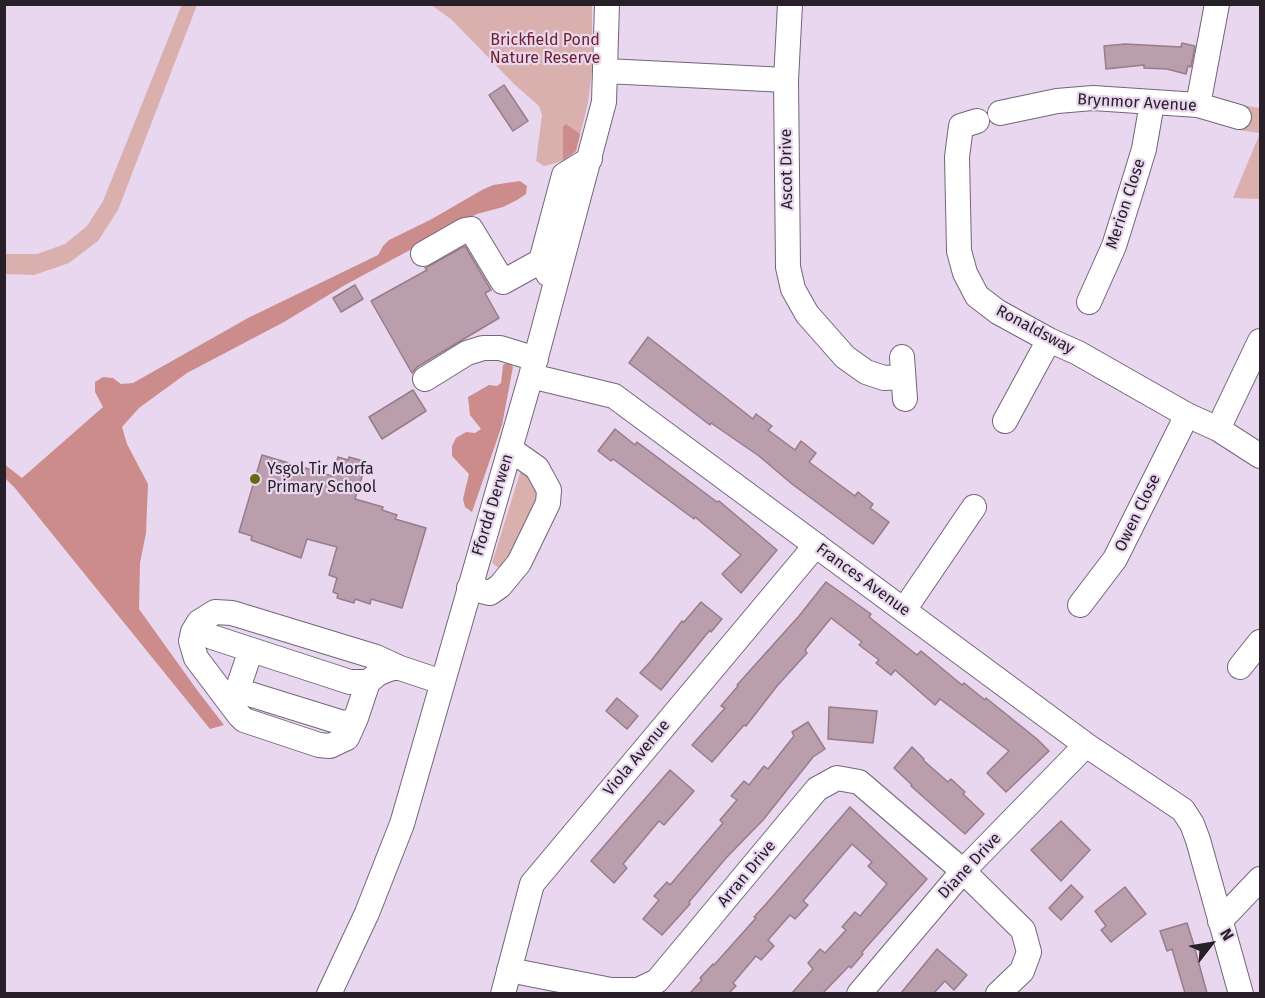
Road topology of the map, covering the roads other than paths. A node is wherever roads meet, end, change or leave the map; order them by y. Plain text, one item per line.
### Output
1 (607, 4) edge
2 (790, 4) edge
3 (1217, 4) edge
4 (606, 71) junction
5 (786, 80) junction
6 (1152, 103) junction
7 (1198, 105) junction
8 (1000, 113) dead end
9 (1239, 117) dead end
10 (977, 121) dead end
11 (590, 159) junction
12 (423, 254) dead end
13 (541, 261) junction
14 (555, 286) junction
15 (1089, 302) dead end
16 (1049, 340) junction
17 (1260, 340) edge
18 (533, 368) junction
19 (903, 378) dead end
20 (425, 379) dead end
21 (1187, 415) junction
22 (1005, 421) dead end
23 (1218, 429) junction
24 (510, 449) junction
25 (1260, 456) edge
26 (974, 507) dead end
27 (816, 545) junction
28 (469, 588) junction
29 (1080, 605) dead end
30 (904, 610) junction
31 (212, 637) dead end
32 (1260, 642) edge
33 (251, 650) junction
34 (1240, 667) dead end
35 (400, 669) junction
36 (368, 682) junction
37 (442, 682) junction
38 (356, 718) junction
39 (1086, 745) junction
40 (963, 871) junction
41 (1260, 879) edge
42 (1220, 921) junction
43 (509, 970) junction
44 (329, 993) edge
45 (503, 993) edge
46 (859, 993) edge
47 (998, 993) edge
48 (1241, 993) edge

1 - 4 street, Ffordd Derwen
2 - 5 street, Ascot Drive
3 - 7 street
4 - 5 street
4 - 11 street, Ffordd Derwen
5 - 19 street, Ascot Drive
6 - 7 street, Brynmor Avenue
6 - 8 street, Brynmor Avenue
6 - 15 street, Merion Close
7 - 9 street, Brynmor Avenue
10 - 16 street, Ronaldsway
11 - 13 street
11 - 14 street, Ffordd Derwen
12 - 13 street
13 - 14 street
14 - 18 street, Ffordd Derwen
16 - 21 street, Ronaldsway
16 - 22 street
17 - 23 street
18 - 20 street, Frances Avenue
18 - 24 street, Ffordd Derwen
18 - 27 street, Frances Avenue
21 - 23 street, Ronaldsway
21 - 29 street, Owen Close
23 - 25 street, Ronaldsway
24 - 28 street, Ffordd Derwen
24 - 28 street
26 - 30 street
27 - 30 street, Frances Avenue
27 - 43 street, Viola Avenue
28 - 37 street, Ffordd Derwen
30 - 39 street, Frances Avenue
31 - 33 street
32 - 34 street
33 - 36 street
33 - 38 street
35 - 36 street
35 - 37 street
35 - 38 street
36 - 38 street
37 - 44 street, Ffordd Derwen
39 - 40 street, Diane Drive
39 - 42 street, Frances Avenue
40 - 43 street, Arran Drive
40 - 46 street, Diane Drive
40 - 47 street, Arran Drive
41 - 42 street
42 - 48 street
43 - 45 street, Viola Avenue

